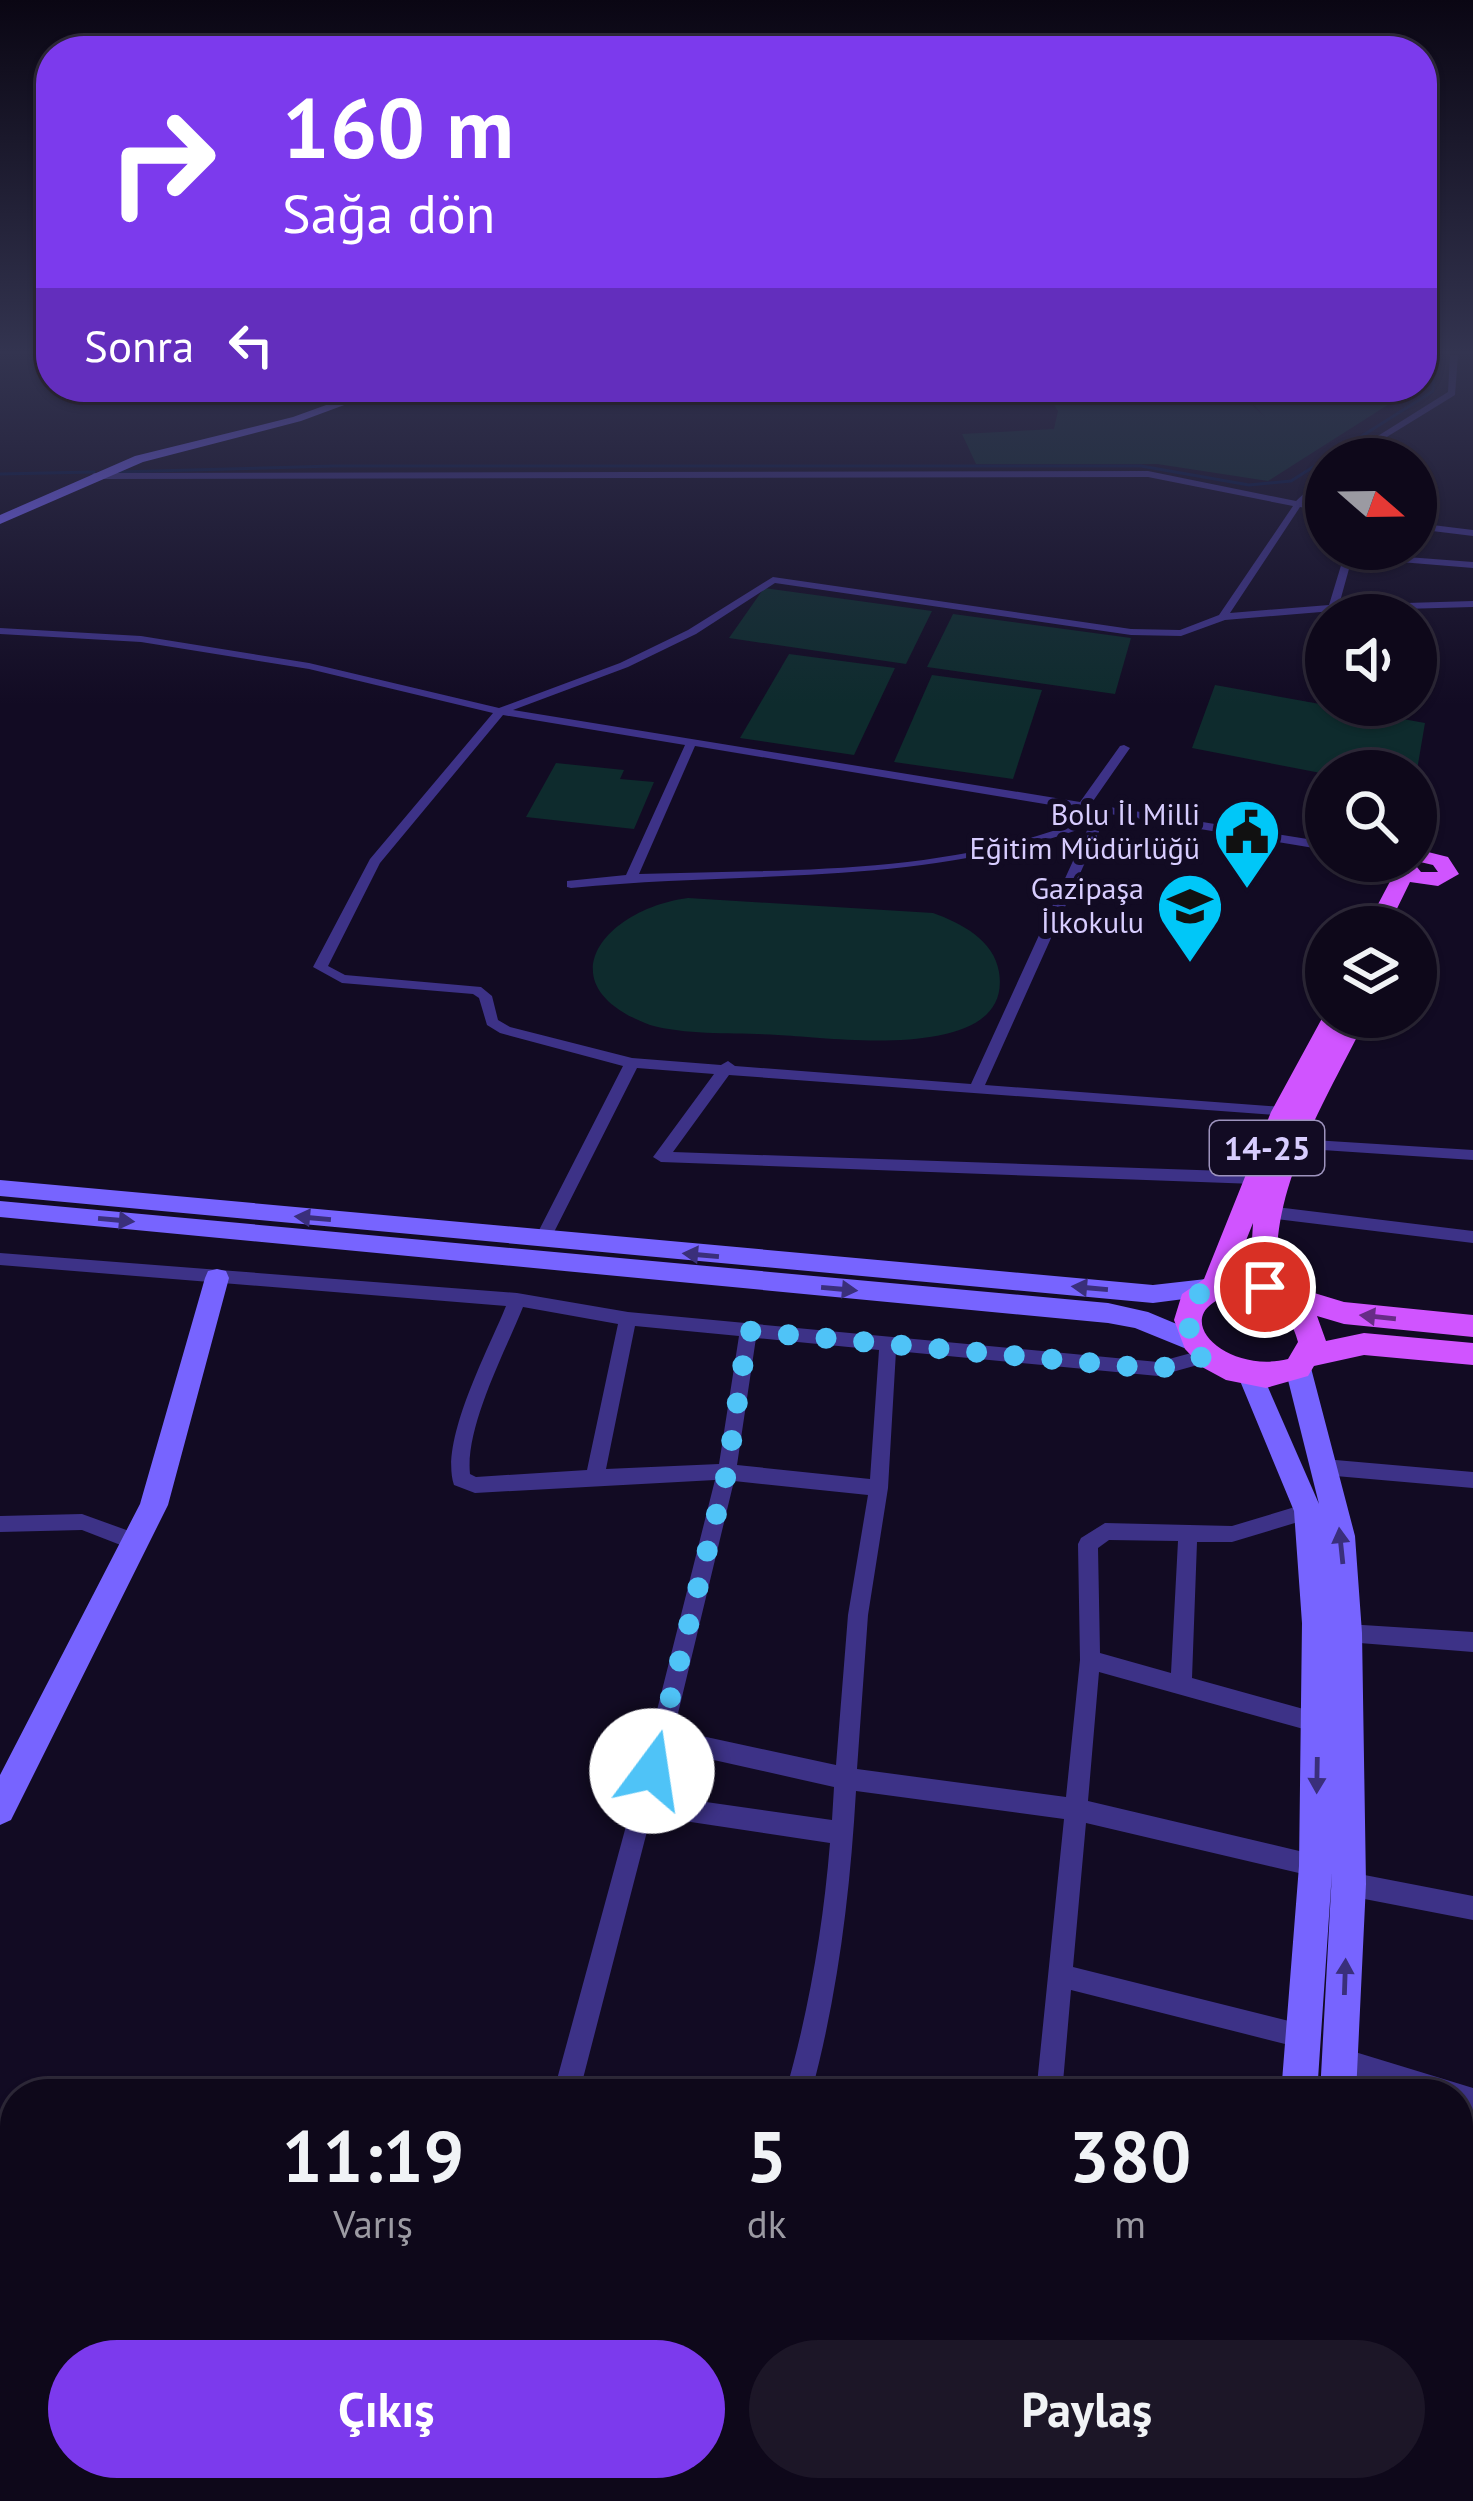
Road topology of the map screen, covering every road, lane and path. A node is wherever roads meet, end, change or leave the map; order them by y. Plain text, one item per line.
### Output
1 (104, 472) edge
2 (91, 476) junction
3 (1305, 497) edge
4 (1298, 504) junction
5 (1305, 505) edge
6 (0, 520) edge
7 (1437, 529) edge
8 (1473, 533) edge
9 (1437, 561) edge
10 (1473, 565) edge
11 (1473, 604) edge
12 (1437, 605) edge
13 (1305, 610) edge
14 (1223, 617) junction
15 (0, 631) edge
16 (500, 712) junction
17 (692, 741) junction
18 (1124, 748) dead end
19 (1081, 809) junction
20 (1101, 816) junction
21 (1305, 843) edge
22 (1473, 864) edge
23 (1437, 872) edge
24 (1440, 873) junction
25 (1473, 876) edge
26 (631, 878) junction
27 (571, 884) dead end
28 (1414, 906) edge
29 (1320, 1038) edge
30 (1345, 1038) edge
31 (632, 1063) junction
32 (728, 1066) junction
33 (975, 1090) junction
34 (1283, 1112) junction
35 (1297, 1144) junction
36 (1473, 1155) edge
37 (1255, 1178) junction
38 (0, 1187) edge
39 (0, 1209) edge
40 (1268, 1212) junction
41 (1473, 1238) edge
42 (542, 1240) junction
43 (0, 1259) edge
44 (217, 1278) junction
45 (1211, 1286) junction
46 (1275, 1292) junction
47 (517, 1300) junction
48 (628, 1319) junction
49 (1473, 1326) edge
50 (748, 1331) junction
51 (888, 1342) junction
52 (1200, 1349) junction
53 (1473, 1354) edge
54 (1303, 1362) junction
55 (1251, 1376) junction
56 (1324, 1467) junction
57 (727, 1472) junction
58 (595, 1477) junction
59 (1473, 1480) edge
60 (879, 1488) junction
61 (1308, 1511) junction
62 (0, 1525) edge
63 (1188, 1533) junction
64 (136, 1542) junction
65 (1347, 1633) junction
66 (1473, 1642) edge
67 (1090, 1660) junction
68 (1180, 1685) junction
69 (1318, 1723) junction
70 (661, 1738) junction
71 (848, 1779) junction
72 (644, 1804) junction
73 (0, 1809) edge
74 (1073, 1809) junction
75 (842, 1833) junction
76 (1316, 1866) junction
77 (1348, 1884) junction
78 (1473, 1908) edge
79 (1063, 1976) junction
80 (1306, 2038) junction
81 (1342, 2060) junction
82 (570, 2079) edge
83 (804, 2079) edge
84 (1050, 2079) edge
85 (1301, 2079) edge
86 (1340, 2079) edge
87 (1403, 2079) edge

1 - 2 main road
2 - 4 street
2 - 6 main road
3 - 4 street
4 - 5 street
4 - 14 street
7 - 8 street
9 - 10 street
11 - 12 street
13 - 14 street
14 - 16 street
15 - 16 street
16 - 17 street
16 - 31 street
17 - 19 street
17 - 26 street
18 - 19 street
19 - 20 street
20 - 21 street
20 - 26 street
20 - 33 street
22 - 24 main road
23 - 24 main road
24 - 25 main road
24 - 28 main road
26 - 27 street
29 - 34 main road, 14-25
30 - 35 main road, 14-25
31 - 32 street
31 - 42 street
32 - 33 street
32 - 37 street
33 - 34 street
34 - 37 main road, 14-25
35 - 36 street
35 - 40 main road, 14-25
37 - 45 main road, 14-25
42 -> 38 main road
39 -> 52 main road
40 - 41 street
40 - 46 main road, 14-25
45 -> 42 main road
43 - 44 street
44 - 47 street
44 - 64 main road
45 - 46 main road
45 - 52 main road
49 -> 46 main road
46 - 54 main road
47 - 48 street
47 - 58 street
48 - 50 street
48 - 58 street
50 - 51 street
50 - 57 street
51 - 52 street
51 - 60 street
52 - 55 main road
53 - 54 main road
54 - 55 main road
54 - 56 main road
55 - 61 main road
56 - 59 street
65 -> 56 main road
57 - 58 street
57 - 60 street
57 - 70 street
60 - 71 street
61 - 63 street
61 - 69 main road
62 - 64 street
63 - 67 street
63 - 68 street
64 - 73 main road
65 - 66 street
65 - 77 main road
67 - 68 street
67 - 74 street
68 - 69 street
69 -> 76 main road
70 - 71 street
70 - 72 street
71 - 74 street
71 - 75 street
72 - 75 street
72 - 82 street
74 - 76 street
74 - 79 street
75 - 83 street
76 - 80 main road
77 - 78 street
81 -> 77 main road
79 - 80 street
79 - 84 street
80 - 85 main road
81 - 86 main road
81 - 87 street

